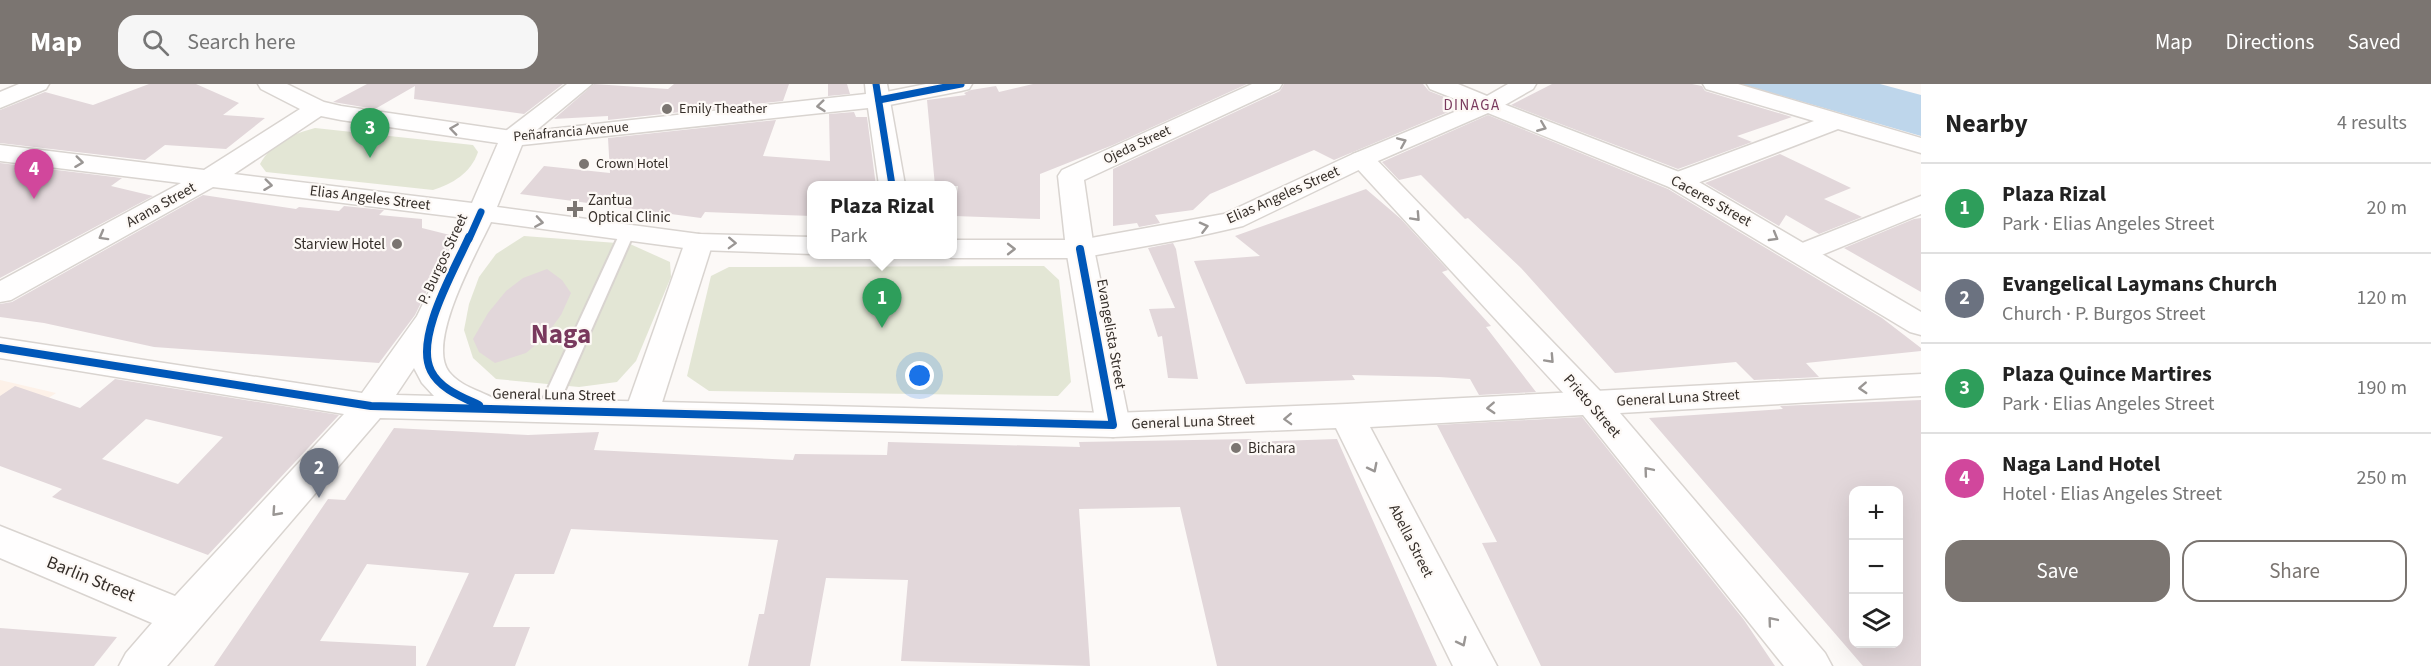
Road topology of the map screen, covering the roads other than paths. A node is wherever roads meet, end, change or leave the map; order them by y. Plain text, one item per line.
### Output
1 (38, 84) edge
2 (269, 84) edge
3 (581, 84) edge
4 (960, 84) edge
5 (1270, 84) edge
6 (1438, 84) edge
7 (1525, 84) edge
8 (1714, 84) edge
9 (878, 92) edge
10 (0, 101) edge
11 (1488, 105) junction
12 (317, 108) junction
13 (1837, 121) junction
14 (512, 138) junction
15 (1921, 146) edge
16 (0, 153) edge
17 (1362, 159) junction
18 (210, 178) junction
19 (891, 181) edge
20 (1678, 181) junction
21 (1921, 204) edge
22 (481, 212) junction
23 (627, 233) junction
24 (699, 242) junction
25 (807, 246) edge
26 (957, 249) edge
27 (1080, 249) junction
28 (1802, 253) junction
29 (0, 293) edge
30 (432, 318) junction
31 (1921, 325) edge
32 (0, 348) edge
33 (1921, 385) edge
34 (1591, 402) junction
35 (371, 406) junction
36 (490, 409) junction
37 (547, 410) junction
38 (642, 412) junction
39 (1347, 416) junction
40 (1113, 425) junction
41 (0, 541) edge
42 (182, 616) junction
43 (141, 666) edge
44 (1475, 666) edge
45 (1810, 666) edge

1 - 10 main road
2 - 12 main road, Peñafrancia Avenue
3 - 14 main road
4 - 9 main road, Peñafrancia Avenue
5 - 27 main road, Ojeda Street
6 - 11 main road, Caceres Street
7 - 11 main road, Elias Angeles Street
8 - 13 main road
9 -> 14 main road, Peñafrancia Avenue
9 - 19 main road
17 -> 11 main road, Elias Angeles Street
11 -> 20 main road, Caceres Street
14 -> 12 main road, Peñafrancia Avenue
12 - 18 main road, Arana Street
13 - 15 main road
13 - 20 main road
14 - 22 main road, P. Burgos Street
16 -> 18 main road, Elias Angeles Street
27 -> 17 main road, Elias Angeles Street
17 -> 34 main road, Prieto Street
18 -> 22 main road, Elias Angeles Street
18 -> 29 main road, Arana Street
20 -> 28 main road, Caceres Street
21 - 28 main road
22 -> 23 main road, Elias Angeles Street
22 - 30 main road, P. Burgos Street
23 - 24 main road, Elias Angeles Street
23 - 37 lane
24 -> 25 main road, Elias Angeles Street
24 - 38 main road
26 -> 27 main road, Elias Angeles Street
27 - 40 main road, Evangelista Street
28 - 31 main road, Caceres Street
30 - 35 main road, P. Burgos Street
30 - 36 main road
32 - 35 main road, General Luna Street
33 -> 34 main road, General Luna Street
34 -> 39 main road, General Luna Street
45 -> 34 main road, Prieto Street
35 - 36 main road, General Luna Street
35 -> 42 main road, P. Burgos Street
36 - 37 main road, General Luna Street
37 - 38 main road, General Luna Street
38 - 40 main road, General Luna Street
39 -> 40 main road, General Luna Street
39 -> 44 main road, Abella Street
41 - 42 main road, Barlin Street
42 - 43 main road, P. Burgos Street

